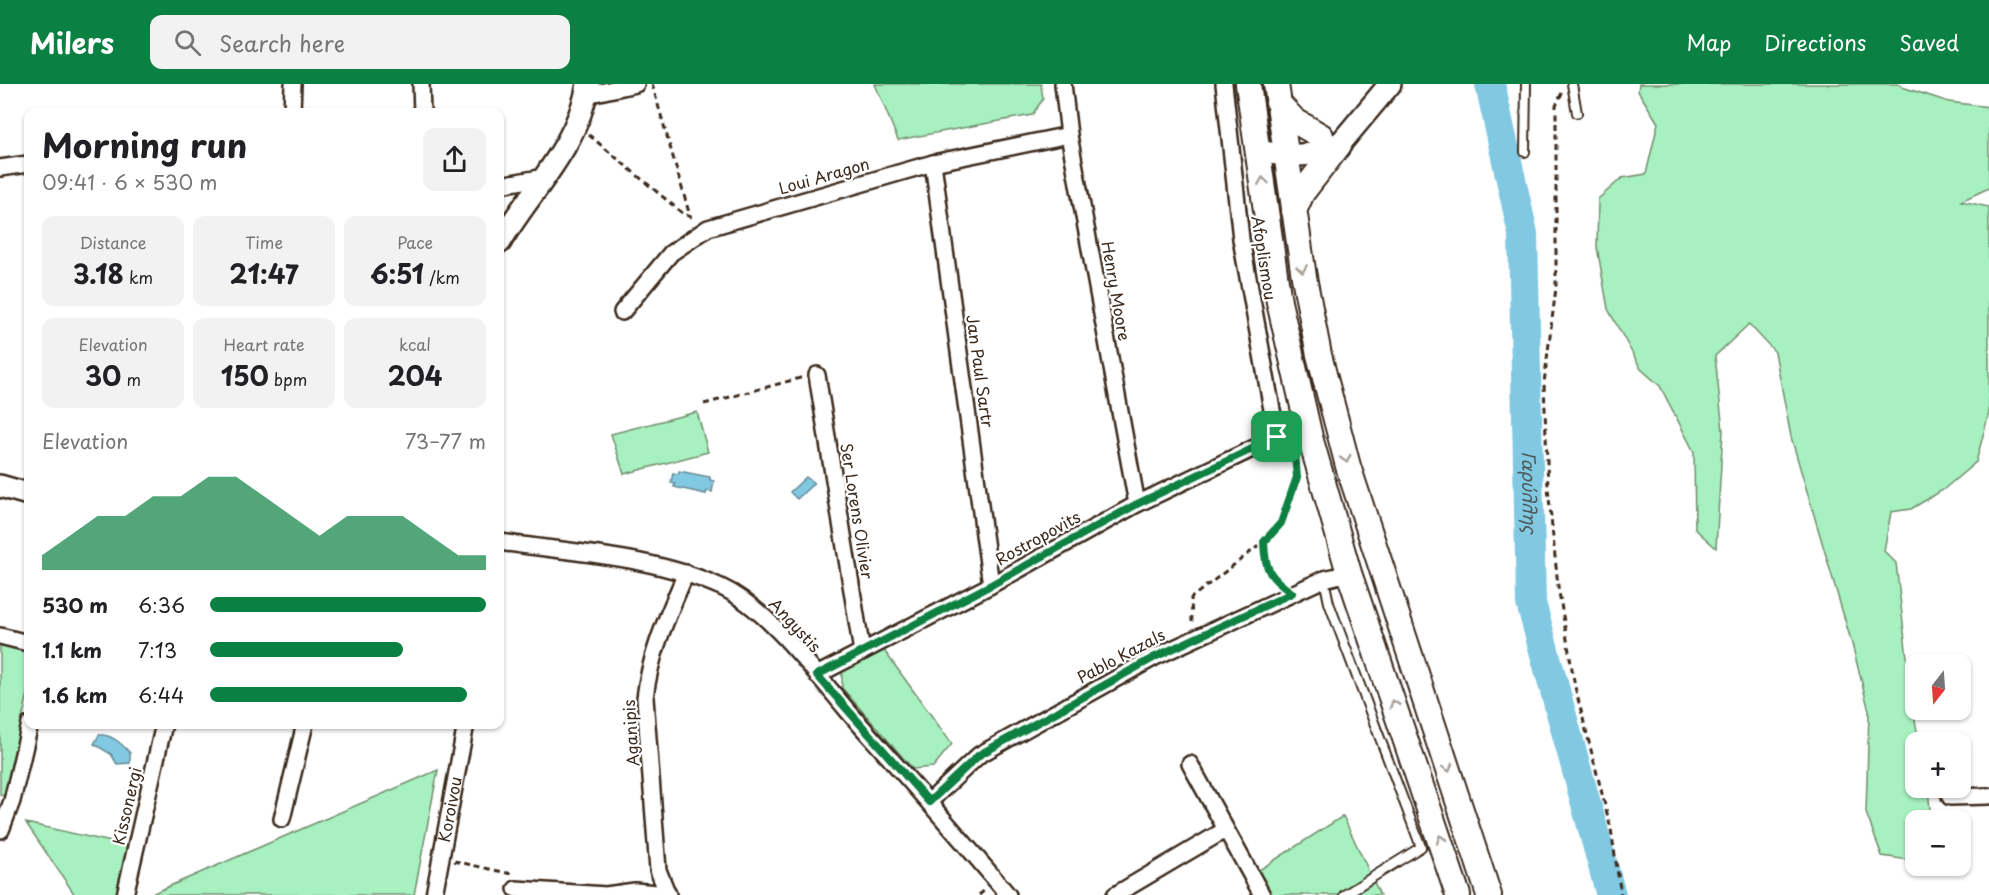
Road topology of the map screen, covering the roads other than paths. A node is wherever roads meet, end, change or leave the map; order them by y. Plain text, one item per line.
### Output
1 (293, 84) edge
2 (421, 84) edge
3 (636, 84) edge
4 (1063, 84) edge
5 (1224, 84) edge
6 (1248, 84) edge
7 (1390, 84) edge
8 (1526, 84) edge
9 (1572, 84) edge
10 (587, 90) edge
11 (1277, 93) edge
12 (292, 108) edge
13 (422, 108) edge
14 (1577, 113) dead end
15 (1069, 135) junction
16 (1337, 137) junction
17 (1285, 148) junction
18 (1259, 152) junction
19 (1525, 152) dead end
20 (933, 163) junction
21 (24, 165) edge
22 (0, 168) edge
23 (545, 177) junction
24 (504, 184) edge
25 (1293, 211) junction
26 (504, 236) edge
27 (622, 312) dead end
28 (817, 375) road end
29 (1277, 437) joint
30 (0, 486) edge
31 (24, 493) edge
32 (1137, 504) junction
33 (504, 543) edge
34 (686, 573) junction
35 (1349, 573) junction
36 (1324, 579) junction
37 (991, 585) junction
38 (0, 636) edge
39 (24, 642) edge
40 (862, 652) junction
41 (817, 675) junction
42 (29, 729) edge
43 (163, 729) edge
44 (304, 729) edge
45 (465, 729) edge
46 (1190, 764) dead end
47 (1989, 796) edge
48 (1971, 797) edge
49 (929, 802) junction
50 (282, 819) dead end
51 (1, 830) edge
52 (1225, 830) junction
53 (516, 889) road end
54 (125, 895) edge
55 (434, 895) edge
56 (668, 895) edge
57 (1008, 895) edge
58 (1115, 895) edge
59 (1262, 895) edge
60 (1344, 895) edge
61 (1458, 895) edge
62 (1489, 895) edge

1 - 12 street
2 - 13 street
3 - 10 street
4 - 15 street, Henry Moore
5 - 29 street, Afoplismou
6 - 18 main road
7 - 16 street
8 - 19 lane
9 - 14 lane
10 - 23 street
11 - 16 main road
11 - 17 main road
15 - 20 street, Loui Aragon
15 - 32 street, Henry Moore
16 - 17 street
16 - 25 main road
17 - 18 street
17 - 25 main road
35 -> 18 main road
20 - 27 street, Loui Aragon
20 - 37 street, Jan Paul Sartr
21 - 22 street
23 - 24 street
23 - 26 street
25 -> 62 main road
28 - 40 street, Ser Lorens Olivier
29 - 32 street, Rostropovits
30 - 31 street
32 - 37 street, Rostropovits
33 - 34 street, Angystis
34 - 41 street, Angystis
34 - 56 street, Aganipis
35 - 36 street, Pablo Kazals
61 -> 35 main road
36 - 49 street, Pablo Kazals
36 - 60 lane
37 - 40 street, Rostropovits
38 - 39 street
40 - 41 street, Rostropovits
41 - 49 street, Angystis
42 - 51 street
43 - 54 street, Kissonergi
44 - 50 street
45 - 55 street, Koroivou
46 - 52 street
47 - 48 street
49 - 57 street, Angystis
52 - 58 street
52 - 59 street
53 - 56 street

